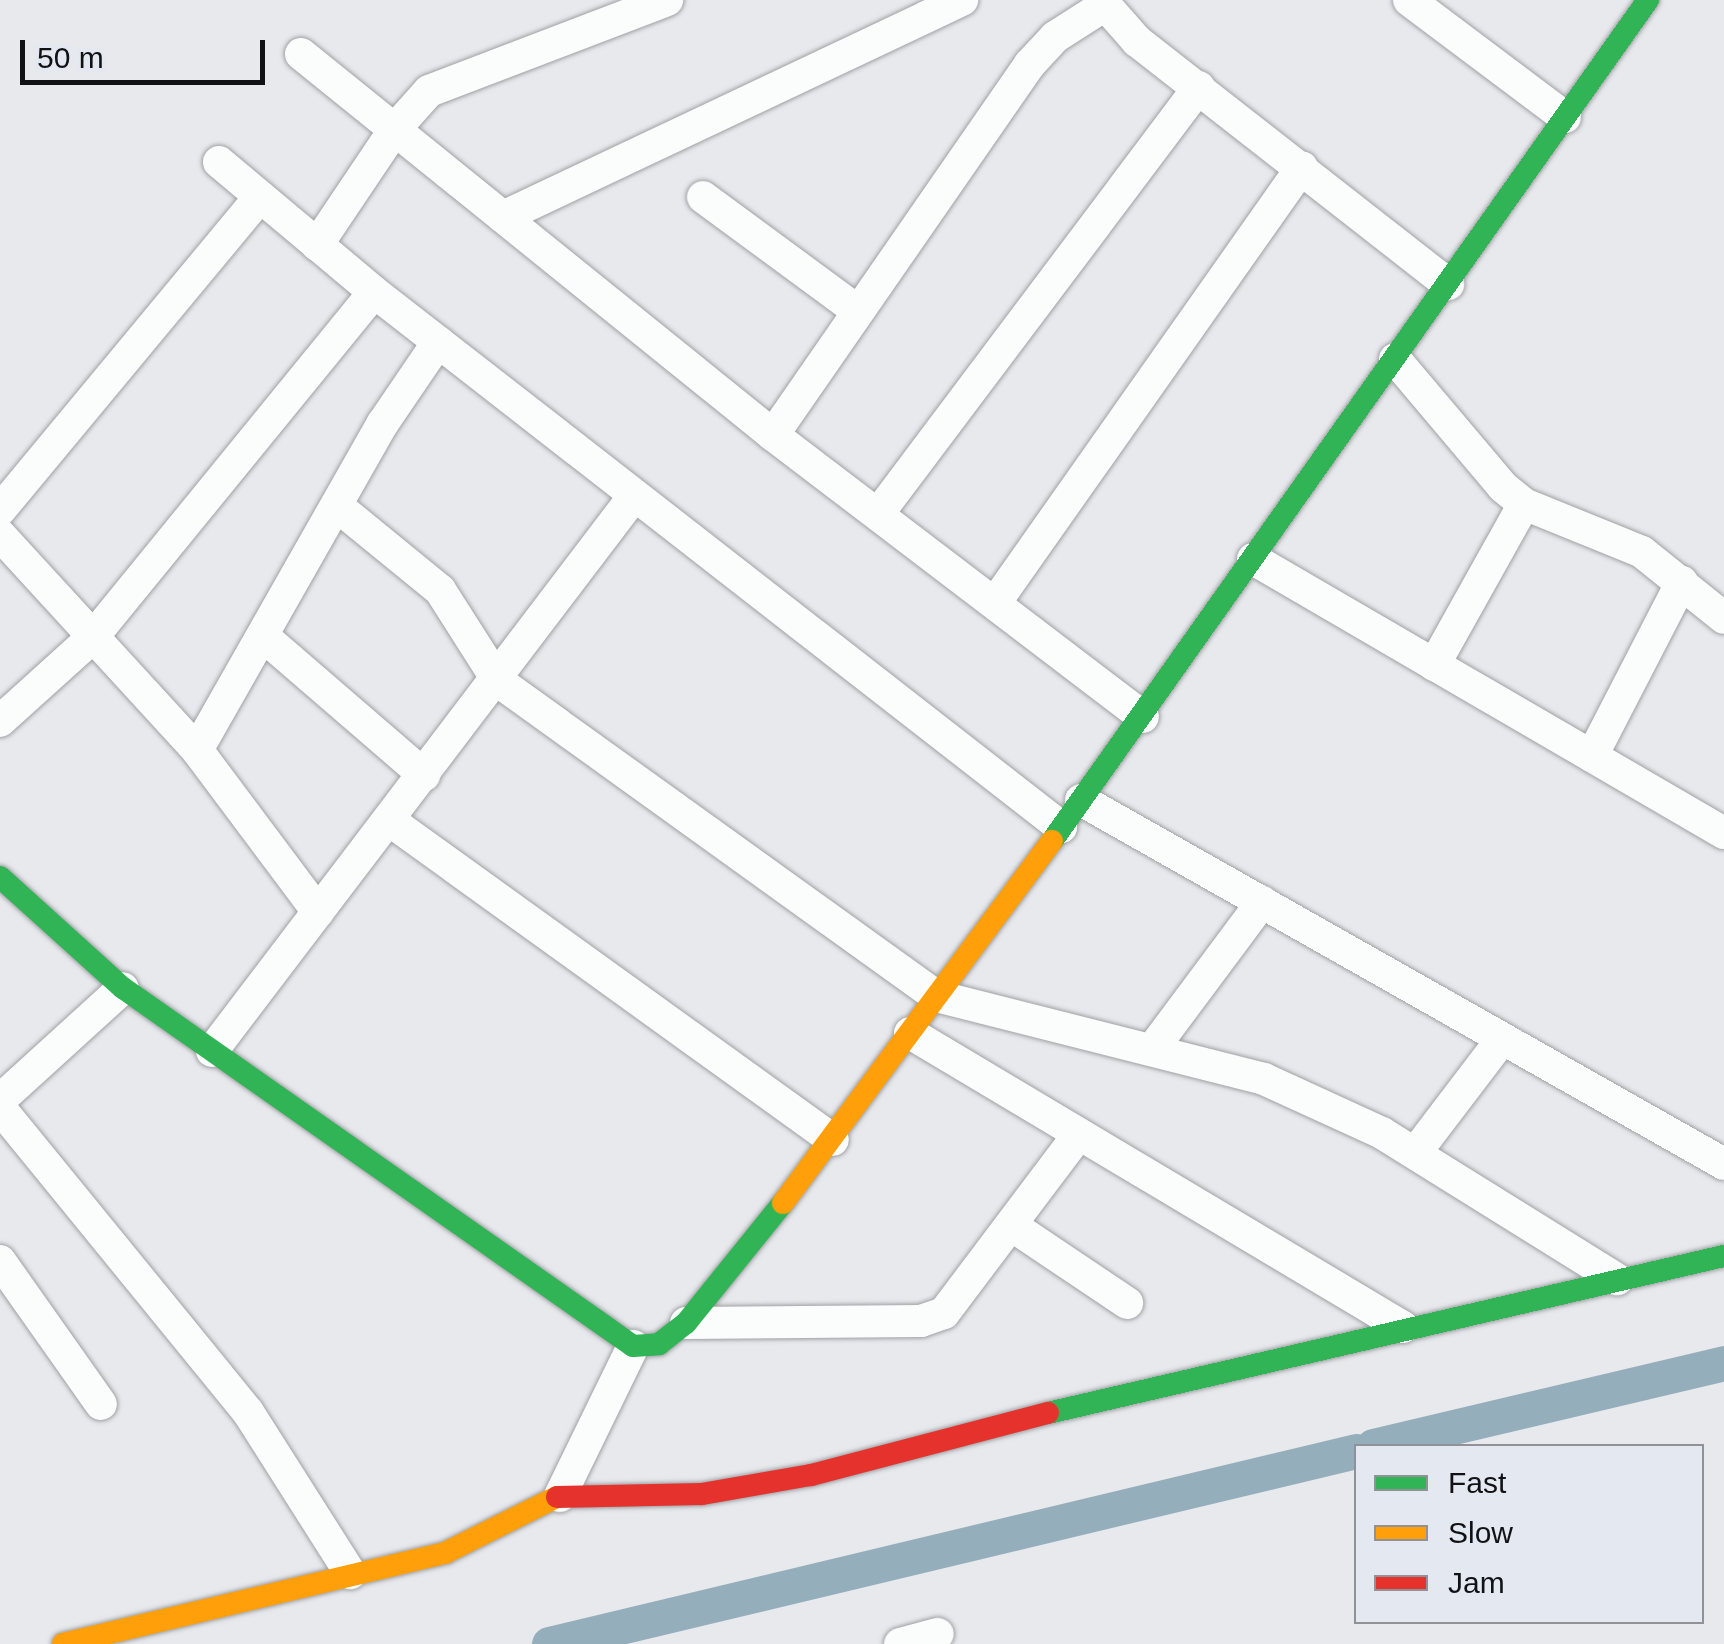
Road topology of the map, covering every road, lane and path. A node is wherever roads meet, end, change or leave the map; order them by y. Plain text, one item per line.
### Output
1 (668, 0) edge
2 (962, 0) edge
3 (1648, 0) edge
4 (1103, 2) edge
5 (1416, 2) edge
6 (301, 54) dead end
7 (1199, 86) junction
8 (1566, 117) junction
9 (395, 129) junction
10 (219, 162) dead end
11 (1302, 167) junction
12 (260, 196) junction
13 (704, 197) dead end
14 (503, 217) junction
15 (317, 245) junction
16 (1448, 284) junction
17 (374, 292) junction
18 (856, 310) junction
19 (438, 342) junction
20 (1395, 358) junction
21 (773, 434) junction
22 (634, 496) junction
23 (1524, 504) junction
24 (337, 506) junction
25 (0, 510) edge
26 (878, 514) junction
27 (0, 535) edge
28 (1253, 559) junction
29 (1682, 582) junction
30 (995, 603) junction
31 (1724, 618) edge
32 (263, 636) junction
33 (92, 638) junction
34 (1434, 665) junction
35 (498, 682) junction
36 (1143, 717) junction
37 (0, 721) edge
38 (197, 750) junction
39 (1592, 756) junction
40 (424, 776) junction
41 (1081, 800) junction
42 (389, 820) junction
43 (1061, 827) junction
44 (1724, 831) edge
45 (0, 877) edge
46 (1262, 902) junction
47 (318, 912) junction
48 (123, 988) junction
49 (936, 996) junction
50 (910, 1033) junction
51 (1502, 1039) junction
52 (1154, 1047) junction
53 (212, 1051) junction
54 (0, 1104) edge
55 (1079, 1134) junction
56 (833, 1140) junction
57 (1416, 1152) junction
58 (1724, 1164) edge
59 (1011, 1225) junction
60 (1724, 1256) edge
61 (0, 1262) edge
62 (1617, 1279) junction
63 (1127, 1303) dead end
64 (686, 1323) junction
65 (1404, 1326) junction
66 (633, 1346) junction
67 (101, 1404) dead end
68 (560, 1496) junction
69 (350, 1574) junction
70 (938, 1634) dead end
71 (63, 1644) edge
72 (900, 1644) edge

1 - 9 street
2 - 14 street
3 - 8 street
4 - 7 street
4 - 18 street
5 - 8 street
6 - 9 street
7 - 11 street
7 - 26 street
8 - 16 street
9 - 14 street
9 - 15 street
10 - 12 street
11 - 16 street
11 - 30 street
12 - 15 street
12 - 25 street
13 - 18 street
14 - 21 street
15 - 17 street
16 - 20 street
17 - 19 street
17 - 33 street
18 - 21 street
19 - 22 street
19 - 24 street
20 - 23 street
20 - 28 street
21 - 26 street
22 - 35 street
22 - 43 street
23 - 29 street
23 - 34 street
24 - 32 street
24 - 35 street
26 - 30 street
27 - 33 street
28 - 34 street
28 - 36 street
29 - 31 street
29 - 39 street
30 - 36 street
32 - 38 street
32 - 40 street
33 - 37 street
33 - 38 street
34 - 39 street
35 - 40 street
35 - 49 street
36 - 41 street
38 - 47 street
39 - 44 street
40 - 42 street
41 - 43 street
41 - 46 street
42 - 47 street
42 - 56 street
43 - 49 street
45 - 48 street
46 - 51 street
46 - 52 street
47 - 53 street
48 - 53 street
48 - 54 street
49 - 50 street
49 - 52 street
50 - 55 street
50 - 56 street
51 - 57 street
51 - 58 street
52 - 57 street
53 - 66 street
54 - 69 street
55 - 59 street
55 - 65 street
56 - 64 street
57 - 62 street
59 - 63 street
59 - 64 street
60 - 62 street
61 - 67 street
62 - 65 street
64 - 66 street
65 - 68 street
66 - 68 street
68 - 69 street
69 - 71 street
70 - 72 street

